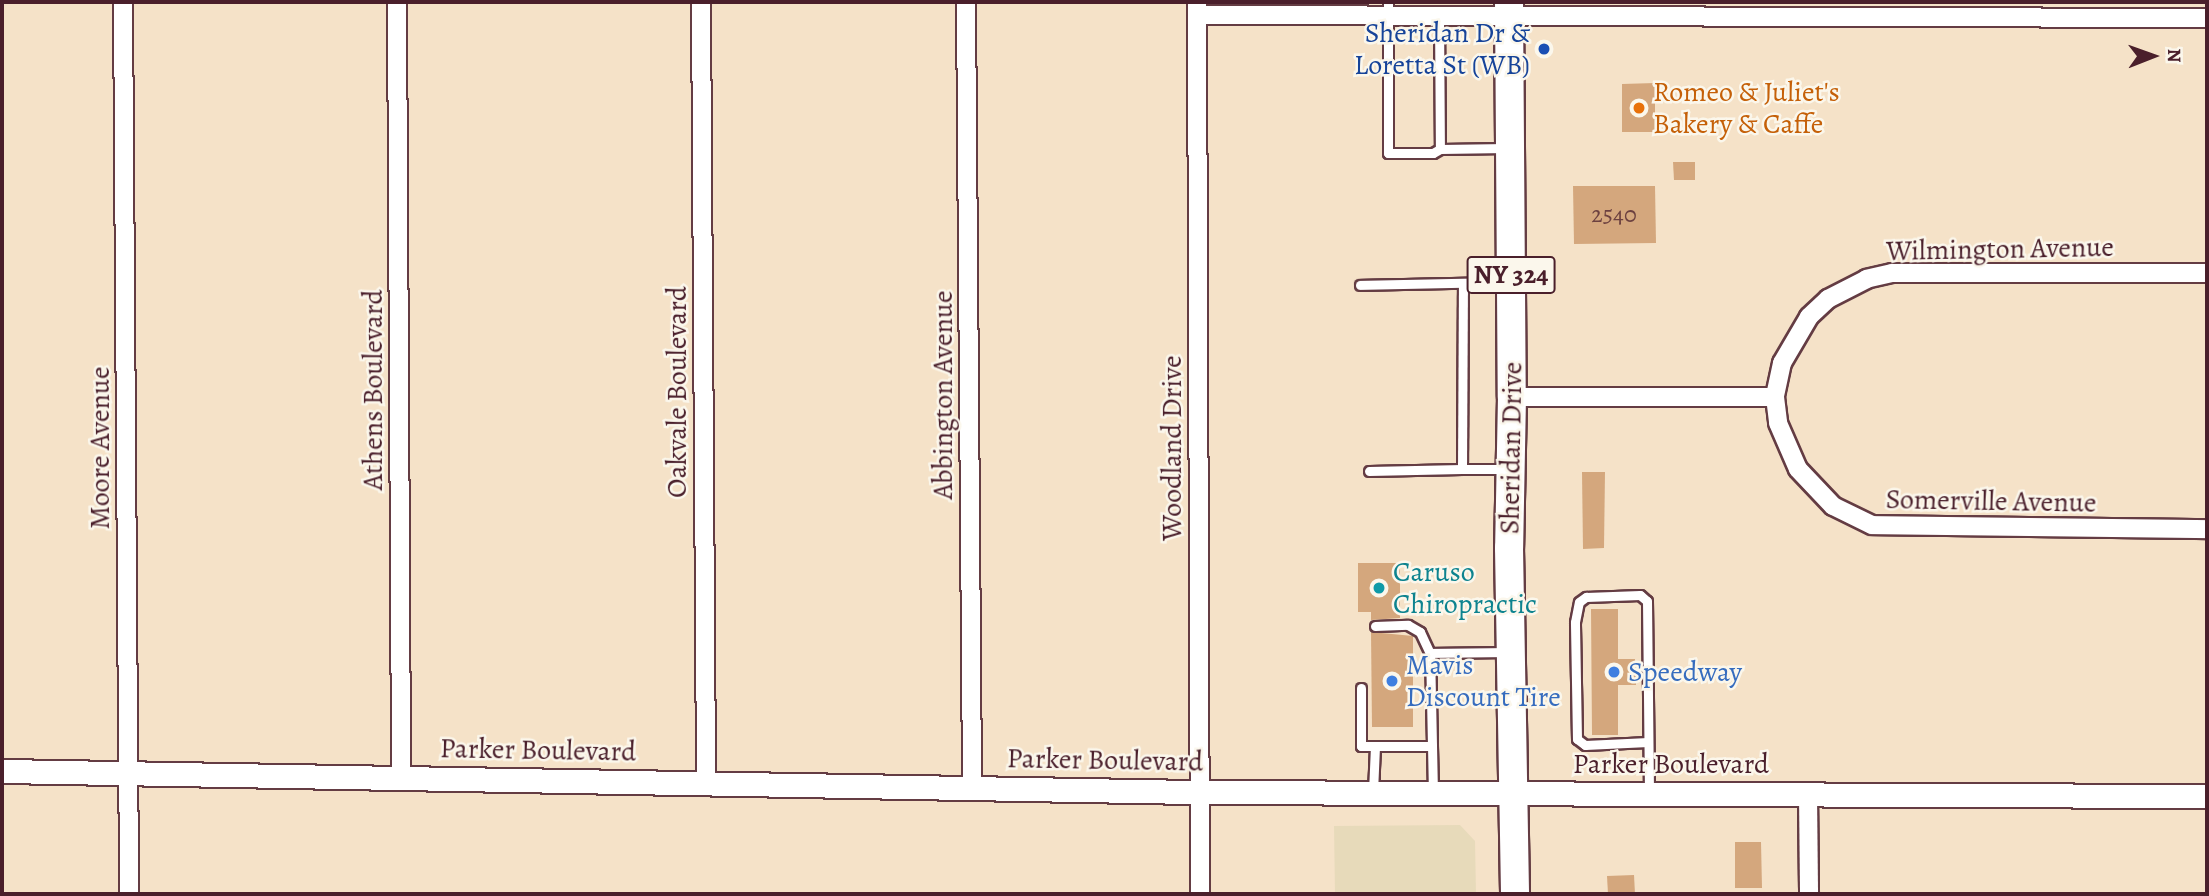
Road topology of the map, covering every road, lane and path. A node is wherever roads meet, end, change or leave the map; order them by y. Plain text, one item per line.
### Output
1 (123, 2) edge
2 (397, 2) edge
3 (701, 2) edge
4 (966, 2) edge
5 (1197, 8) edge
6 (1388, 8) edge
7 (1802, 8) edge
8 (1509, 9) edge
9 (1437, 11) edge
10 (2207, 18) edge
11 (1510, 148) junction
12 (1440, 149) junction
13 (2207, 274) edge
14 (1511, 282) junction
15 (1462, 284) junction
16 (1360, 285) dead end
17 (1512, 397) junction
18 (1776, 397) junction
19 (1462, 469) junction
20 (1510, 469) junction
21 (1369, 471) dead end
22 (2207, 529) edge
23 (1375, 626) dead end
24 (1511, 652) junction
25 (1430, 653) junction
26 (1361, 688) dead end
27 (1648, 742) junction
28 (1375, 746) junction
29 (1432, 746) junction
30 (2, 771) edge
31 (128, 773) junction
32 (401, 778) junction
33 (706, 783) junction
34 (972, 788) junction
35 (1199, 792) junction
36 (1373, 792) junction
37 (1433, 793) junction
38 (1514, 794) junction
39 (1649, 794) junction
40 (1808, 794) junction
41 (2207, 796) edge
42 (129, 894) edge
43 (1200, 894) edge
44 (1516, 894) edge
45 (1809, 894) edge

1 - 31 street, Moore Avenue
2 - 32 street, Athens Boulevard
3 - 33 street, Oakvale Boulevard
4 - 34 street, Abbington Avenue
5 - 6 street
5 - 35 street, Woodland Drive
6 - 9 street
6 - 12 lane
7 - 8 street
7 - 10 street
8 - 9 street
8 - 11 main road, Sheridan Drive / NY 324
9 - 12 lane
11 - 12 lane
11 - 14 main road, Sheridan Drive / NY 324
13 - 18 street, Wilmington Avenue
14 - 15 lane
14 - 17 main road, Sheridan Drive / NY 324
15 - 16 lane
15 - 19 lane
17 - 18 street
17 - 20 main road, Sheridan Drive / NY 324
18 - 22 street, Somerville Avenue
19 - 20 lane
19 - 21 lane
20 - 24 main road, Sheridan Drive / NY 324
23 - 25 lane
24 - 25 lane
24 - 38 main road, Sheridan Drive / NY 324
25 - 29 lane
26 - 28 lane
27 - 27 lane
27 - 39 lane
28 - 29 lane
28 - 36 lane
29 - 37 lane
30 - 31 street, Parker Boulevard
31 - 32 street, Parker Boulevard
31 - 42 street, Moore Avenue
32 - 33 street, Parker Boulevard
33 - 34 street, Parker Boulevard
34 - 35 street, Parker Boulevard
35 - 36 street, Parker Boulevard
35 - 43 street, Woodland Drive
36 - 37 street, Parker Boulevard
37 - 38 street, Parker Boulevard
38 - 39 street, Parker Boulevard
38 - 44 main road, Sheridan Drive / NY 324
39 - 40 street, Parker Boulevard
40 - 41 street, Parker Boulevard
40 - 45 street

